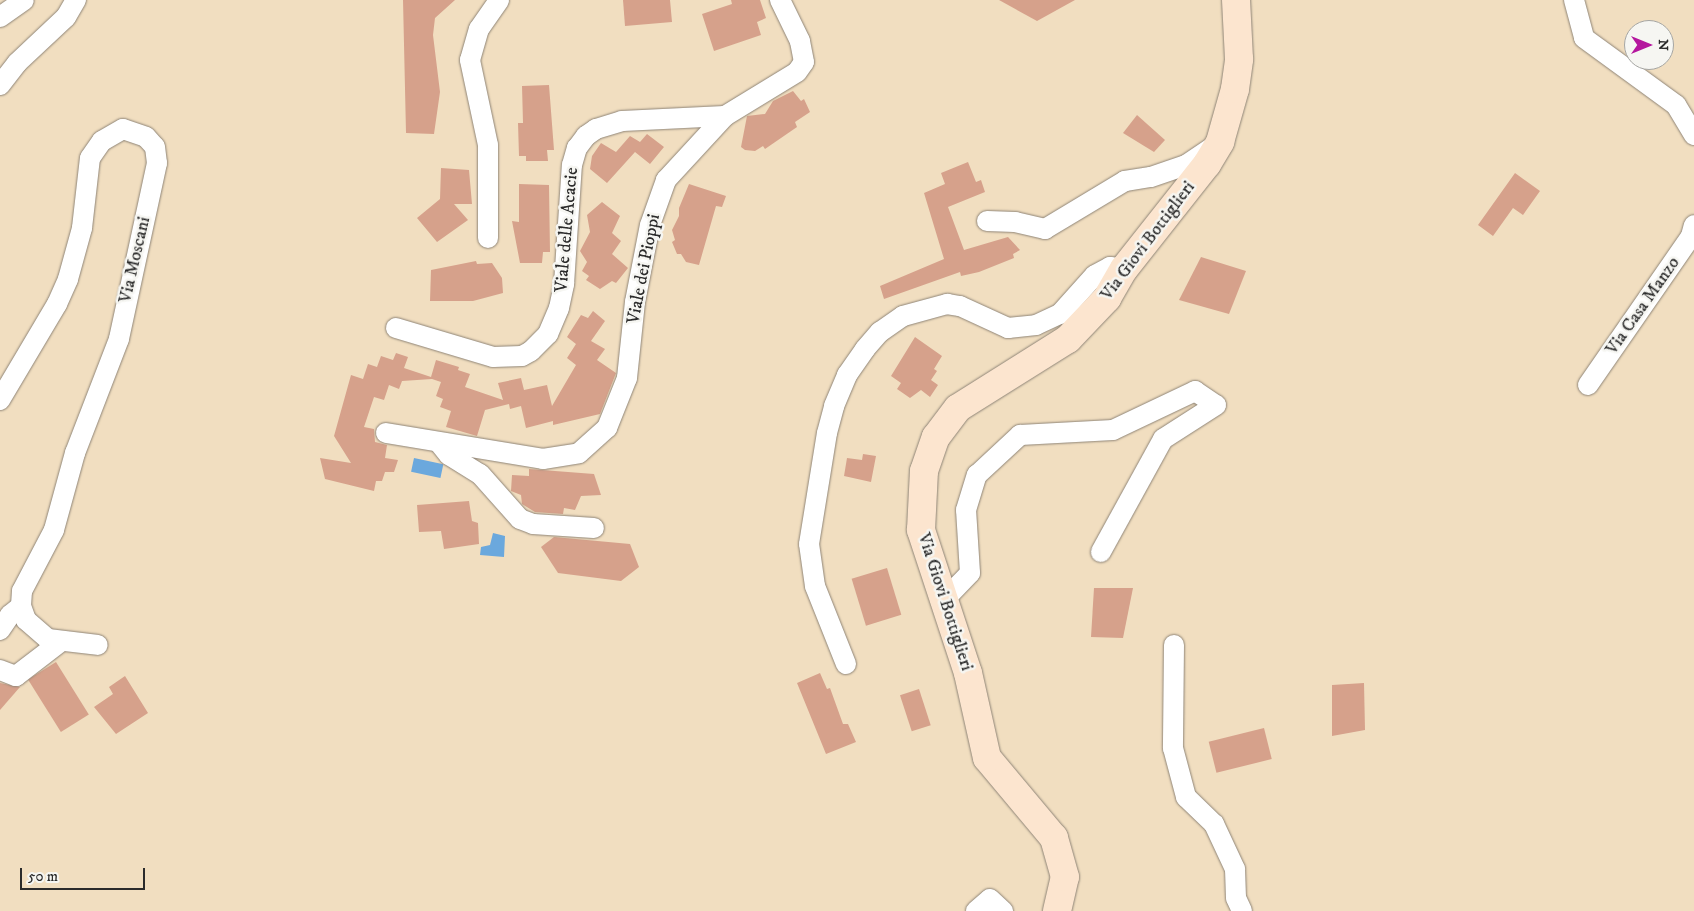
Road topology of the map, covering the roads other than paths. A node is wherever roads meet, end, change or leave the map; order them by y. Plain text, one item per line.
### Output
1 (24, 0) edge
2 (76, 0) edge
3 (500, 0) edge
4 (780, 0) edge
5 (1236, 0) edge
6 (1574, 0) edge
7 (0, 17) edge
8 (0, 85) edge
9 (725, 116) junction
10 (1694, 135) edge
11 (1220, 142) junction
12 (987, 221) dead end
13 (1694, 225) edge
14 (488, 238) dead end
15 (1124, 269) junction
16 (396, 328) dead end
17 (1588, 385) dead end
18 (0, 400) edge
19 (386, 433) dead end
20 (440, 444) junction
21 (594, 528) dead end
22 (1101, 552) dead end
23 (945, 599) junction
24 (21, 606) junction
25 (0, 631) edge
26 (59, 643) junction
27 (98, 645) dead end
28 (1174, 645) dead end
29 (846, 664) dead end
30 (0, 670) edge
31 (1057, 910) edge
32 (976, 911) edge
33 (1003, 911) edge
34 (1242, 911) edge

1 - 7 street
2 - 8 street
3 - 14 street
4 - 9 street, Viale dei Pioppi
5 - 11 street, Via Giovi Bottiglieri
6 - 10 street
9 - 16 street, Viale delle Acacie
9 - 20 street, Viale dei Pioppi
11 - 12 street
11 - 15 street, Via Giovi Bottiglieri
13 - 17 street, Via Casa Manzo
15 - 23 street, Via Giovi Bottiglieri
15 - 29 street
18 - 24 street, Via Moscani
19 - 20 street, Viale dei Pioppi
20 - 21 street, Viale dei Pioppi
22 - 23 street
23 - 31 street, Via Giovi Bottiglieri
24 - 25 street
24 - 26 street
26 - 27 street
26 - 30 street
28 - 34 street
32 - 33 street

